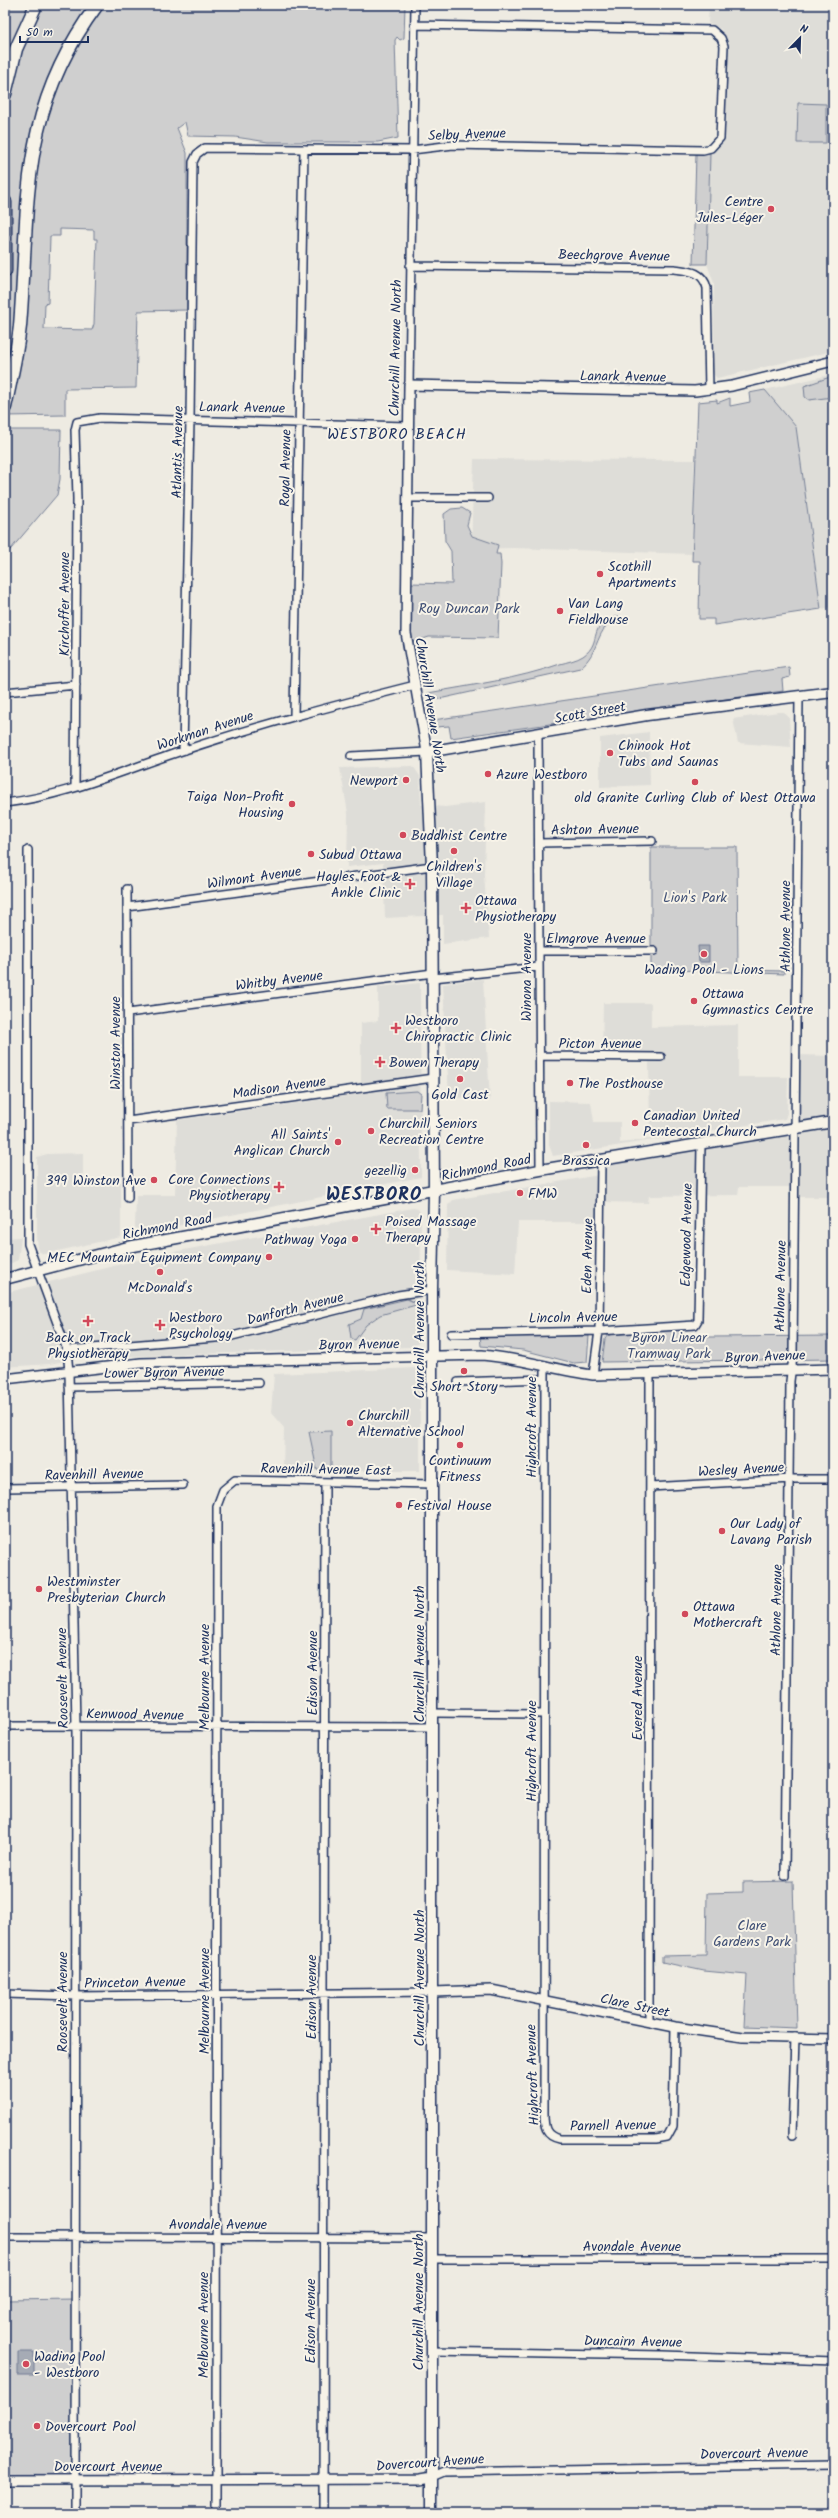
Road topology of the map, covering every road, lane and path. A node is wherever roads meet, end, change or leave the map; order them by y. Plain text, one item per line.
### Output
1 (36, 5) edge
2 (96, 5) edge
3 (415, 5) edge
4 (414, 25) junction
5 (5, 94) edge
6 (304, 149) junction
7 (412, 150) junction
8 (197, 154) joint
9 (5, 202) edge
10 (410, 266) junction
11 (5, 271) edge
12 (833, 361) edge
13 (409, 385) junction
14 (709, 390) junction
15 (5, 407) edge
16 (190, 420) junction
17 (77, 422) joint
18 (298, 422) junction
19 (408, 426) junction
20 (409, 498) junction
21 (488, 498) dead end
22 (76, 685) junction
23 (415, 685) junction
24 (5, 692) edge
25 (833, 692) edge
26 (800, 696) junction
27 (294, 715) junction
28 (538, 735) junction
29 (183, 750) junction
30 (427, 752) junction
31 (351, 756) dead end
32 (75, 787) junction
33 (5, 802) edge
34 (652, 841) dead end
35 (539, 843) junction
36 (28, 850) dead end
37 (432, 866) junction
38 (127, 888) dead end
39 (127, 908) junction
40 (539, 951) junction
41 (654, 951) dead end
42 (538, 967) junction
43 (433, 976) junction
44 (128, 1013) junction
45 (540, 1056) junction
46 (661, 1057) dead end
47 (433, 1078) junction
48 (128, 1121) junction
49 (833, 1122) edge
50 (795, 1128) junction
51 (700, 1145) junction
52 (601, 1161) junction
53 (540, 1170) junction
54 (434, 1191) junction
55 (128, 1198) dead end
56 (39, 1270) junction
57 (5, 1278) edge
58 (432, 1290) junction
59 (695, 1325) joint
60 (598, 1331) junction
61 (451, 1334) dead end
62 (68, 1350) junction
63 (433, 1356) junction
64 (545, 1365) junction
65 (791, 1369) junction
66 (833, 1369) edge
67 (69, 1372) junction
68 (650, 1374) junction
69 (593, 1375) junction
70 (5, 1379) edge
71 (544, 1379) junction
72 (458, 1382) dead end
73 (259, 1383) dead end
74 (69, 1387) junction
75 (790, 1479) junction
76 (833, 1479) edge
77 (325, 1482) junction
78 (432, 1484) junction
79 (183, 1485) dead end
80 (71, 1487) junction
81 (650, 1487) junction
82 (5, 1488) edge
83 (223, 1490) joint
84 (433, 1714) junction
85 (544, 1714) junction
86 (5, 1726) edge
87 (76, 1726) junction
88 (324, 1727) junction
89 (433, 1727) junction
90 (217, 1728) junction
91 (785, 1876) dead end
92 (432, 1992) junction
93 (217, 1993) junction
94 (5, 1994) edge
95 (324, 1994) junction
96 (75, 1996) junction
97 (544, 2001) junction
98 (649, 2022) junction
99 (676, 2027) junction
100 (795, 2037) junction
101 (833, 2039) edge
102 (549, 2135) joint
103 (792, 2136) dead end
104 (5, 2237) edge
105 (216, 2237) junction
106 (324, 2237) junction
107 (75, 2238) junction
108 (432, 2238) junction
109 (432, 2259) junction
110 (833, 2259) edge
111 (432, 2351) junction
112 (833, 2361) edge
113 (833, 2465) edge
114 (432, 2477) junction
115 (5, 2480) edge
116 (75, 2480) junction
117 (323, 2480) junction
118 (216, 2481) junction
119 (75, 2513) edge
120 (216, 2513) edge
121 (323, 2513) edge
122 (432, 2513) edge

1 - 5 highway
2 - 15 highway
3 - 4 street, Churchill Avenue North
4 - 7 street, Churchill Avenue North
4 - 7 street, Selby Avenue
6 - 7 street, Selby Avenue
6 - 8 street, Selby Avenue
6 - 18 street, Royal Avenue
7 - 10 street, Churchill Avenue North
8 - 16 street, Atlantis Avenue
9 - 11 highway
10 - 13 street, Churchill Avenue North
10 - 14 street, Beechgrove Avenue
12 - 14 street, Lanark Avenue
13 - 14 street, Lanark Avenue
13 - 19 street, Churchill Avenue North
16 - 17 street, Lanark Avenue
16 - 18 street, Lanark Avenue
16 - 29 street, Atlantis Avenue
17 - 22 street, Kirchoffer Avenue
18 - 19 street, Lanark Avenue
18 - 27 street, Royal Avenue
19 - 20 street, Churchill Avenue North
20 - 21 street
20 - 23 street, Churchill Avenue North
22 - 24 street
22 - 32 street, Kirchoffer Avenue
23 - 27 street, Workman Avenue
23 - 30 street, Churchill Avenue North
25 - 26 main road, Scott Street
26 - 28 main road, Scott Street
26 - 50 street, Athlone Avenue
27 - 29 street, Workman Avenue
28 - 30 main road, Scott Street
28 - 35 street, Winona Avenue
29 - 32 street, Workman Avenue
30 - 31 street, Scott Street
30 - 37 main road, Churchill Avenue North
32 - 33 street, Workman Avenue
34 - 35 street, Ashton Avenue
35 - 40 street, Winona Avenue
36 - 56 street, Roosevelt Avenue
37 - 39 street, Wilmont Avenue
37 - 43 main road, Churchill Avenue North
38 - 39 street, Winston Avenue
39 - 44 street, Winston Avenue
40 - 41 street, Elmgrove Avenue
40 - 42 street, Winona Avenue
42 - 43 street, Whitby Avenue
42 - 45 street, Winona Avenue
43 - 44 street, Whitby Avenue
43 - 47 main road, Churchill Avenue North
44 - 48 street, Winston Avenue
45 - 46 street, Picton Avenue
45 - 53 street, Winona Avenue
47 - 48 street, Madison Avenue
47 - 54 main road, Churchill Avenue North
48 - 55 street, Winston Avenue
49 - 50 main road, Richmond Road
50 - 51 main road, Richmond Road
50 - 65 street, Athlone Avenue
51 - 52 main road, Richmond Road
51 - 59 street, Edgewood Avenue
52 - 53 main road, Richmond Road
52 - 60 street, Eden Avenue
53 - 54 main road, Richmond Road
54 - 56 main road, Richmond Road
54 - 58 main road, Churchill Avenue North
56 - 57 main road, Richmond Road
56 - 62 street, Roosevelt Avenue
58 - 62 street, Danforth Avenue
58 - 63 main road, Churchill Avenue North
59 - 60 street, Lincoln Avenue
60 - 61 street, Lincoln Avenue
60 - 69 street, Eden Avenue
62 - 67 street, Roosevelt Avenue
63 - 64 street, Byron Avenue
63 - 67 street, Byron Avenue
63 - 78 main road, Churchill Avenue North
64 - 69 street, Byron Avenue
64 - 71 street, Highcroft Avenue
65 - 66 street, Byron Avenue
65 - 68 street, Byron Avenue
65 - 75 street, Athlone Avenue
67 - 70 street, Byron Avenue
67 - 74 street, Roosevelt Avenue
68 - 69 street, Byron Avenue
68 - 81 street, Evered Avenue
71 - 72 street
71 - 85 street, Highcroft Avenue
73 - 74 street, Lower Byron Avenue
74 - 80 street, Roosevelt Avenue
75 - 76 street, Wesley Avenue
75 - 81 street, Wesley Avenue
75 - 91 street, Athlone Avenue
77 - 78 street, Ravenhill Avenue East
77 - 83 street, Ravenhill Avenue East
77 - 88 street, Edison Avenue
78 - 84 main road, Churchill Avenue North
79 - 80 street, Ravenhill Avenue
80 - 82 street, Ravenhill Avenue
80 - 87 street, Roosevelt Avenue
81 - 98 street, Evered Avenue
83 - 90 street, Melbourne Avenue
84 - 85 street
84 - 89 main road, Churchill Avenue North
85 - 97 street, Highcroft Avenue
86 - 87 street, Kenwood Avenue
87 - 90 street, Kenwood Avenue
87 - 96 street, Roosevelt Avenue
88 - 89 street, Kenwood Avenue
88 - 90 street, Kenwood Avenue
88 - 95 street, Edison Avenue
89 - 92 main road, Churchill Avenue North
90 - 93 street, Melbourne Avenue
92 - 95 street, Princeton Avenue
92 - 97 street, Clare Street
92 - 108 main road, Churchill Avenue North
93 - 95 street, Princeton Avenue
93 - 96 street, Princeton Avenue
93 - 105 street, Melbourne Avenue
94 - 96 street, Princeton Avenue
95 - 106 street, Edison Avenue
96 - 107 street, Roosevelt Avenue
97 - 98 street, Clare Street
97 - 102 street, Highcroft Avenue
98 - 99 street, Clare Street
99 - 100 street, Clare Street
99 - 102 street, Parnell Avenue
100 - 101 street, Clare Street
100 - 103 street
104 - 107 street, Avondale Avenue
105 - 106 street, Avondale Avenue
105 - 107 street, Avondale Avenue
105 - 118 street, Melbourne Avenue
106 - 108 street, Avondale Avenue
106 - 117 street, Edison Avenue
107 - 116 street, Roosevelt Avenue
108 - 109 main road, Churchill Avenue North
109 - 110 street, Avondale Avenue
109 - 111 main road, Churchill Avenue North
111 - 112 street, Duncairn Avenue
111 - 114 main road, Churchill Avenue North
113 - 114 street, Dovercourt Avenue
114 - 117 street, Dovercourt Avenue
114 - 122 main road, Churchill Avenue North
115 - 116 street, Dovercourt Avenue
116 - 118 street, Dovercourt Avenue
116 - 119 street, Roosevelt Avenue
117 - 118 street, Dovercourt Avenue
117 - 121 street, Edison Avenue
118 - 120 street, Melbourne Avenue

